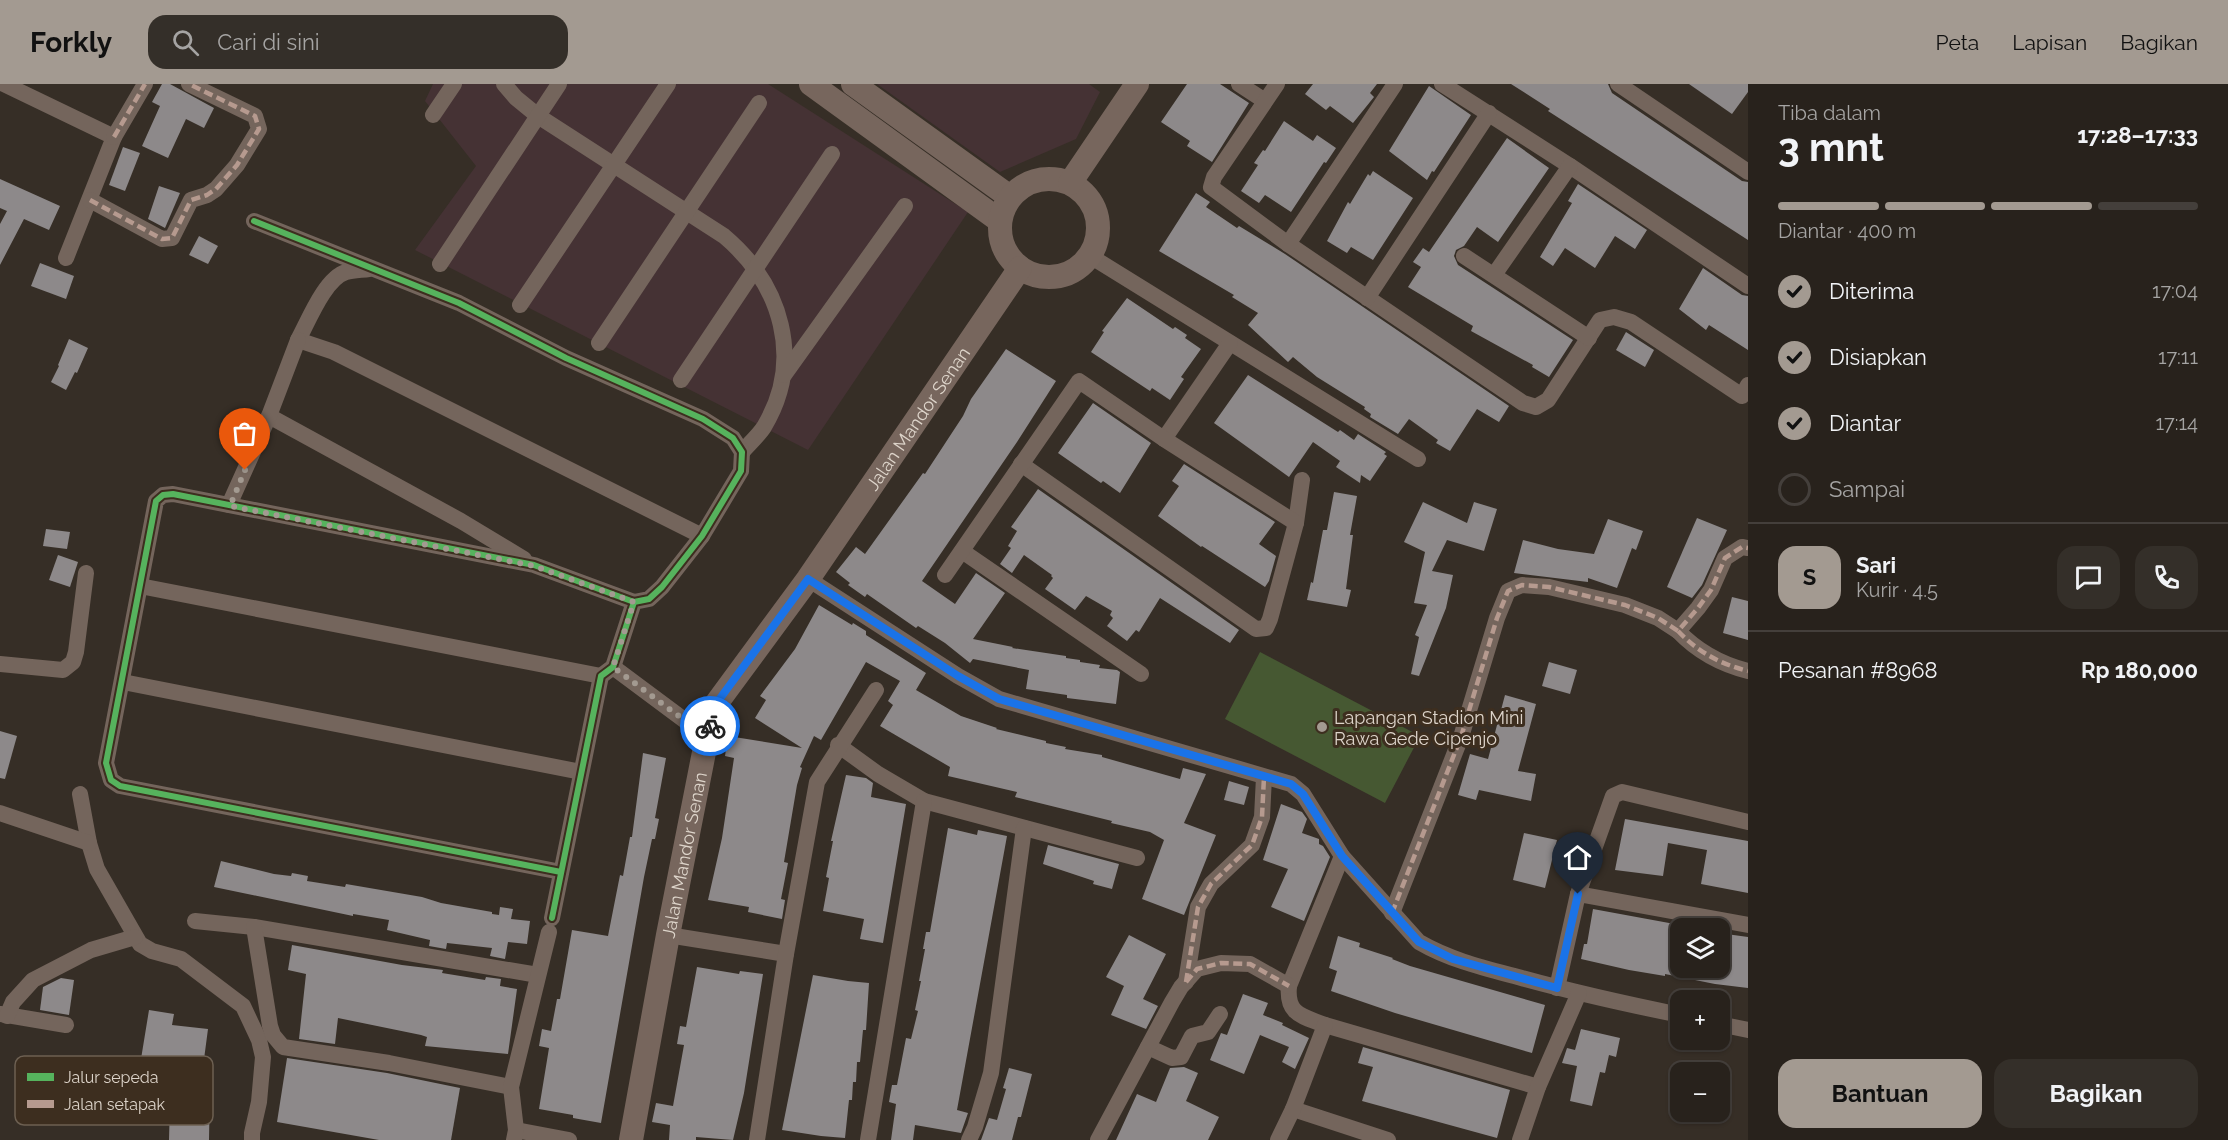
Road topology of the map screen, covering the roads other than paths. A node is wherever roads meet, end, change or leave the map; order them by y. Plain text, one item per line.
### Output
1 (3, 84) edge
2 (145, 84) edge
3 (189, 84) edge
4 (454, 84) edge
5 (504, 84) edge
6 (559, 84) edge
7 (668, 84) edge
8 (812, 84) edge
9 (854, 84) edge
10 (1137, 84) edge
11 (1239, 84) edge
12 (1277, 84) edge
13 (1395, 84) edge
14 (1442, 84) edge
15 (1618, 84) edge
16 (1265, 101) junction
17 (759, 103) dead end
18 (1489, 113) junction
19 (433, 115) dead end
20 (538, 116) junction
21 (114, 137) junction
22 (832, 154) dead end
23 (614, 164) junction
24 (1570, 166) junction
25 (1748, 172) edge
26 (1070, 183) junction
27 (1011, 197) junction
28 (90, 200) junction
29 (904, 206) dead end
30 (685, 213) junction
31 (1000, 220) junction
32 (254, 221) dead end
33 (1288, 244) junction
34 (1090, 256) junction
35 (1464, 256) dead end
36 (66, 258) dead end
37 (440, 264) dead end
38 (1020, 268) junction
39 (371, 269) junction
40 (755, 269) junction
41 (1494, 275) junction
42 (1748, 286) edge
43 (1367, 298) junction
44 (520, 305) dead end
45 (1589, 338) junction
46 (298, 340) junction
47 (599, 343) dead end
48 (1230, 343) junction
49 (784, 375) junction
50 (681, 380) dead end
51 (1748, 385) edge
52 (269, 416) junction
53 (1164, 439) junction
54 (742, 452) junction
55 (1418, 459) dead end
56 (1021, 464) junction
57 (1302, 480) dead end
58 (230, 506) junction
59 (1296, 523) junction
60 (702, 536) junction
61 (1748, 548) edge
62 (962, 551) junction
63 (534, 566) junction
64 (86, 573) dead end
65 (945, 575) dead end
66 (808, 579) junction
67 (140, 586) junction
68 (634, 602) junction
69 (1677, 631) junction
70 (0, 664) edge
71 (607, 671) junction
72 (1748, 671) edge
73 (1141, 674) dead end
74 (123, 682) junction
75 (876, 690) dead end
76 (707, 737) junction
77 (838, 746) junction
78 (581, 772) junction
79 (1264, 777) junction
80 (80, 794) dead end
81 (924, 801) junction
82 (0, 813) edge
83 (1748, 822) edge
84 (1024, 828) junction
85 (89, 843) junction
86 (1342, 856) junction
87 (1137, 858) dead end
88 (561, 872) junction
89 (1578, 894) junction
90 (1392, 913) junction
91 (195, 921) dead end
92 (1748, 925) edge
93 (254, 927) junction
94 (668, 935) junction
95 (135, 937) junction
96 (786, 954) junction
97 (538, 975) junction
98 (1186, 982) junction
99 (1289, 986) junction
100 (1557, 988) junction
101 (1579, 993) junction
102 (1220, 1014) dead end
103 (1670, 1014) edge
104 (3, 1015) edge
105 (66, 1025) dead end
106 (1325, 1025) junction
107 (1730, 1026) edge
108 (1748, 1030) edge
109 (1148, 1047) junction
110 (511, 1087) junction
111 (1538, 1087) junction
112 (1293, 1109) junction
113 (515, 1135) edge
114 (252, 1140) edge
115 (568, 1140) edge
116 (631, 1140) edge
117 (757, 1140) edge
118 (868, 1140) edge
119 (969, 1140) edge
120 (1098, 1140) edge
121 (1278, 1140) edge
122 (1388, 1140) edge
123 (1520, 1140) edge

1 - 21 street
2 - 21 street
3 - 28 street
4 - 19 street
5 - 20 street
6 - 20 street
7 - 23 street
8 - 31 street
9 - 27 street
10 - 26 street
11 - 16 street
12 - 16 street
13 - 33 street
14 - 18 street
15 - 25 street
16 - 33 street
17 - 30 street
18 - 24 street
18 - 43 street
20 - 23 street
20 - 37 street
21 - 28 street
22 - 40 street
23 - 30 street
23 - 44 street
24 - 41 street
24 - 42 street
26 - 27 street
26 - 34 street
27 - 31 street
28 - 36 street
29 - 49 street
30 - 40 street
30 - 47 street
31 - 38 street
32 - 39 street
33 - 43 street
34 - 38 street
34 - 48 street
35 - 41 street
38 - 66 street, Jalan Mandor Senan
39 - 46 street
39 - 54 street
40 - 49 street
40 - 50 street
41 - 45 street
43 - 45 street
45 - 51 street
46 - 52 street
46 - 60 street
48 - 53 street
48 - 55 street
49 - 54 street
52 - 58 street
52 - 63 street
53 - 56 street
53 - 59 street
54 - 60 street
56 - 59 street
56 - 62 street
57 - 59 street
58 - 63 street
58 - 67 street
60 - 68 street
61 - 69 street
62 - 65 street
62 - 73 street
63 - 68 street
64 - 70 street
66 - 76 street, Jalan Mandor Senan
66 - 79 street
67 - 71 street
67 - 74 street
68 - 71 street
69 - 72 street
69 - 90 street
71 - 76 street
71 - 78 street
74 - 78 street
74 - 88 street
75 - 77 street
76 - 94 street, Jalan Mandor Senan
77 - 81 street
77 - 96 street
78 - 88 street
79 - 86 street
79 - 98 street
80 - 85 street
81 - 84 street
81 - 118 street
82 - 85 street
83 - 89 street
84 - 87 street
84 - 119 street
85 - 95 street
86 - 90 street
86 - 99 street
88 - 97 street
89 - 92 street
89 - 100 street
90 - 100 street
91 - 93 street
93 - 97 street
93 - 110 street
94 - 96 street
94 - 116 street, Jalan Mandor Senan
95 - 104 street
95 - 114 street
96 - 117 street
97 - 110 street
98 - 99 street
98 - 109 street
99 - 106 street
100 - 101 street
101 - 103 street
101 - 111 street
102 - 109 street
104 - 105 street
106 - 111 street
106 - 112 street
107 - 108 street
109 - 120 street
110 - 113 street
111 - 123 street
112 - 121 street
112 - 122 street
113 - 115 street

